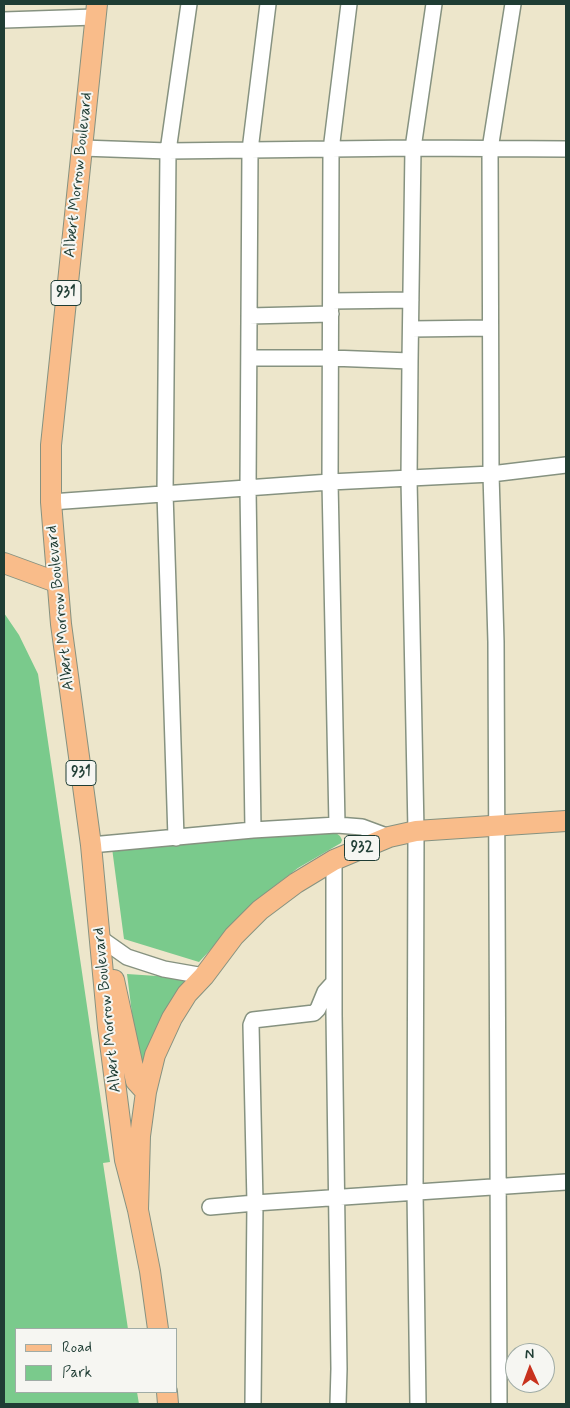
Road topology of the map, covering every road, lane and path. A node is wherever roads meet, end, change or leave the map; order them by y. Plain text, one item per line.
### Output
1 (189, 4) edge
2 (268, 4) edge
3 (349, 4) edge
4 (434, 4) edge
5 (513, 4) edge
6 (96, 10) edge
7 (4, 20) edge
8 (82, 148) junction
9 (413, 148) junction
10 (490, 148) junction
11 (566, 149) edge
12 (250, 150) junction
13 (331, 150) junction
14 (168, 151) junction
15 (411, 300) junction
16 (331, 307) junction
17 (249, 316) junction
18 (490, 328) junction
19 (411, 329) junction
20 (250, 358) junction
21 (331, 358) junction
22 (410, 361) junction
23 (566, 465) edge
24 (491, 474) junction
25 (409, 479) junction
26 (330, 482) junction
27 (248, 489) junction
28 (165, 493) junction
29 (50, 502) junction
30 (4, 564) edge
31 (56, 582) junction
32 (566, 821) edge
33 (337, 826) junction
34 (497, 826) junction
35 (253, 830) junction
36 (416, 831) junction
37 (389, 837) junction
38 (176, 838) junction
39 (91, 845) junction
40 (334, 860) junction
41 (100, 938) junction
42 (103, 964) junction
43 (204, 976) junction
44 (334, 982) junction
45 (108, 1027) junction
46 (152, 1093) junction
47 (566, 1182) edge
48 (497, 1186) junction
49 (415, 1191) junction
50 (335, 1197) junction
51 (255, 1204) junction
52 (210, 1207) dead end
53 (138, 1210) junction
54 (150, 1271) junction
55 (158, 1328) edge
56 (253, 1404) edge
57 (338, 1404) edge
58 (418, 1404) edge
59 (500, 1404) edge

1 - 14 street
2 - 12 street
3 - 13 street
4 - 9 street
5 - 10 street
6 - 7 street
6 - 8 main road, Albert Morrow Boulevard / 931
8 - 14 street
8 - 29 main road, Albert Morrow Boulevard / 931
9 - 10 street
9 - 13 street
9 - 15 street
10 - 11 street
10 - 18 street
12 - 13 street
12 - 14 street
12 - 17 street
13 - 16 street
14 - 28 street
15 - 16 street
15 - 19 street
16 - 17 street
16 - 21 street
17 - 20 street
18 - 19 street
18 - 24 street
19 - 22 street
20 - 21 street
20 - 27 street
21 - 22 street
21 - 26 street
22 - 25 street
23 - 24 street
24 - 25 street
24 - 34 street
25 - 26 street
25 - 36 street
26 - 27 street
26 - 33 street
27 - 28 street
27 - 35 street
28 - 29 street
28 - 38 street
29 - 31 main road, Albert Morrow Boulevard / 931
30 - 31 main road
31 - 39 main road, Albert Morrow Boulevard / 931
32 - 34 main road, 932
33 - 35 street
33 - 37 street
34 - 36 main road, 932
34 - 48 street
35 - 38 street
36 - 37 main road, 932
36 - 49 street
37 - 40 main road, 932
38 - 39 street
39 - 41 main road, Albert Morrow Boulevard / 931
40 - 43 main road, 932
40 - 44 street
41 - 42 main road, Albert Morrow Boulevard / 931
41 - 43 street
42 - 45 main road, Albert Morrow Boulevard / 931
42 - 46 main road
43 - 46 main road, 932
44 - 50 street
44 - 51 street
45 - 46 main road
45 - 53 main road, Albert Morrow Boulevard / 931
46 - 53 main road, 932
46 - 54 main road, 932
47 - 48 street
48 - 49 street
48 - 59 street
49 - 50 street
49 - 58 street
50 - 51 street
50 - 57 street
51 - 52 street
51 - 56 street
53 - 54 main road, 932
54 - 55 main road, 932

